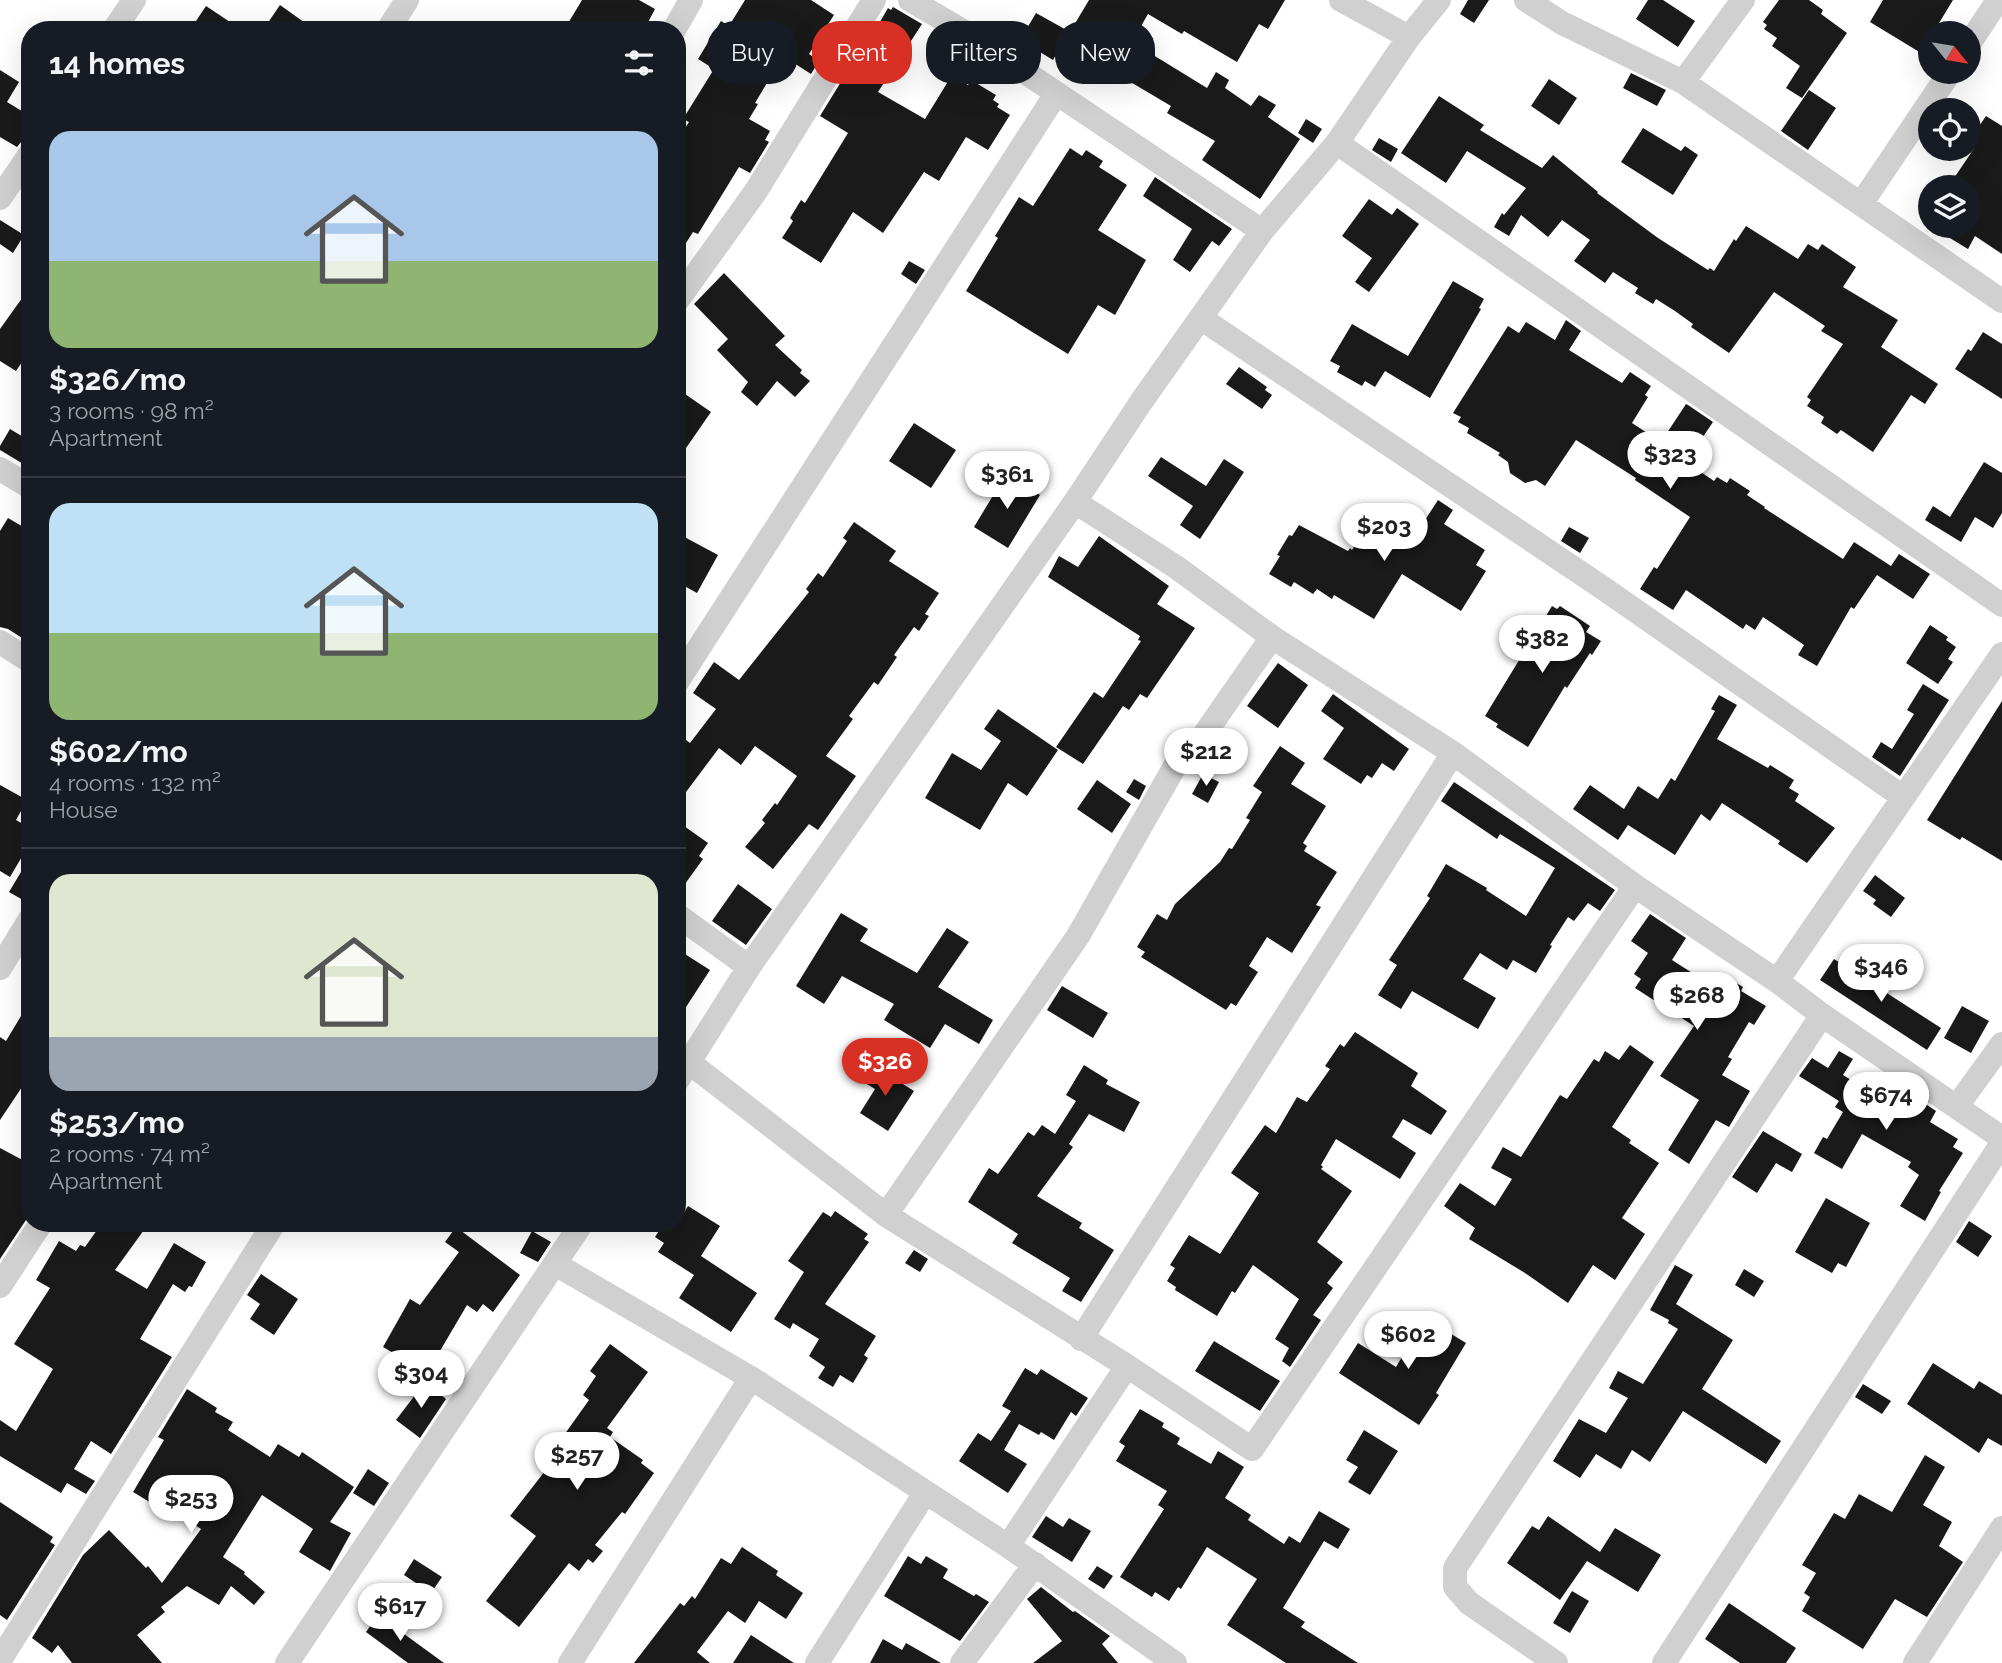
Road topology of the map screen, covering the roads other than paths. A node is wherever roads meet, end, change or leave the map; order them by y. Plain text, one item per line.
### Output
1 (407, 0) edge
2 (691, 0) edge
3 (874, 0) edge
4 (910, 0) edge
5 (1341, 0) edge
6 (1439, 0) edge
7 (1526, 0) edge
8 (1743, 0) edge
9 (1998, 0) edge
10 (130, 2) edge
11 (119, 21) edge
12 (394, 21) edge
13 (679, 21) edge
14 (1981, 26) edge
15 (1409, 37) junction
16 (1683, 82) junction
17 (1942, 84) edge
18 (1056, 94) junction
19 (1337, 143) junction
20 (16, 164) edge
21 (0, 198) edge
22 (1861, 204) junction
23 (1262, 230) junction
24 (686, 288) edge
25 (2002, 301) edge
26 (1202, 319) junction
27 (0, 469) edge
28 (21, 482) edge
29 (1075, 502) junction
30 (2002, 605) edge
31 (1272, 636) junction
32 (0, 642) edge
33 (2002, 654) edge
34 (21, 656) edge
35 (686, 668) edge
36 (1453, 753) junction
37 (1903, 797) junction
38 (1634, 886) junction
39 (686, 922) edge
40 (21, 934) edge
41 (749, 967) junction
42 (0, 968) edge
43 (1777, 981) junction
44 (1822, 1015) junction
45 (2002, 1044) edge
46 (686, 1059) edge
47 (686, 1068) edge
48 (1957, 1107) junction
49 (2002, 1140) edge
50 (886, 1215) junction
51 (35, 1232) edge
52 (268, 1232) edge
53 (576, 1232) edge
54 (555, 1264) junction
55 (0, 1286) edge
56 (1081, 1339) junction
57 (1127, 1367) junction
58 (751, 1378) junction
59 (925, 1493) junction
60 (2002, 1528) edge
61 (1008, 1545) junction
62 (1035, 1564) junction
63 (0, 1660) edge
64 (287, 1663) edge
65 (570, 1663) edge
66 (817, 1663) edge
67 (962, 1663) edge
68 (1175, 1663) edge
69 (1556, 1663) edge
70 (1664, 1663) edge
71 (1915, 1663) edge

1 - 12 street
2 - 13 street
3 - 24 street
4 - 18 street
5 - 15 street
6 - 15 street
7 - 16 street
8 - 16 street
9 - 14 street
10 - 11 street
15 - 19 street
16 - 22 street
17 - 22 street
18 - 23 street
18 - 35 street
19 - 23 street
19 - 30 street
20 - 21 street
22 - 25 street
23 - 26 street
26 - 29 street
26 - 37 street
27 - 28 street
29 - 31 street
29 - 41 street
31 - 36 street
31 - 50 street
32 - 34 street
33 - 37 street
36 - 38 street
36 - 56 street
37 - 43 street
38 - 43 street
38 - 57 street
39 - 41 street
40 - 42 street
41 - 46 street
43 - 44 street
44 - 48 street
44 - 69 street
45 - 48 street
47 - 50 street
48 - 49 street
49 - 70 street
50 - 56 street
51 - 55 street
52 - 63 street
53 - 54 street
54 - 58 street
54 - 64 street
56 - 57 street
57 - 61 street
58 - 59 street
58 - 65 street
59 - 61 street
59 - 66 street
60 - 71 street
61 - 62 street
62 - 67 street
62 - 68 street

